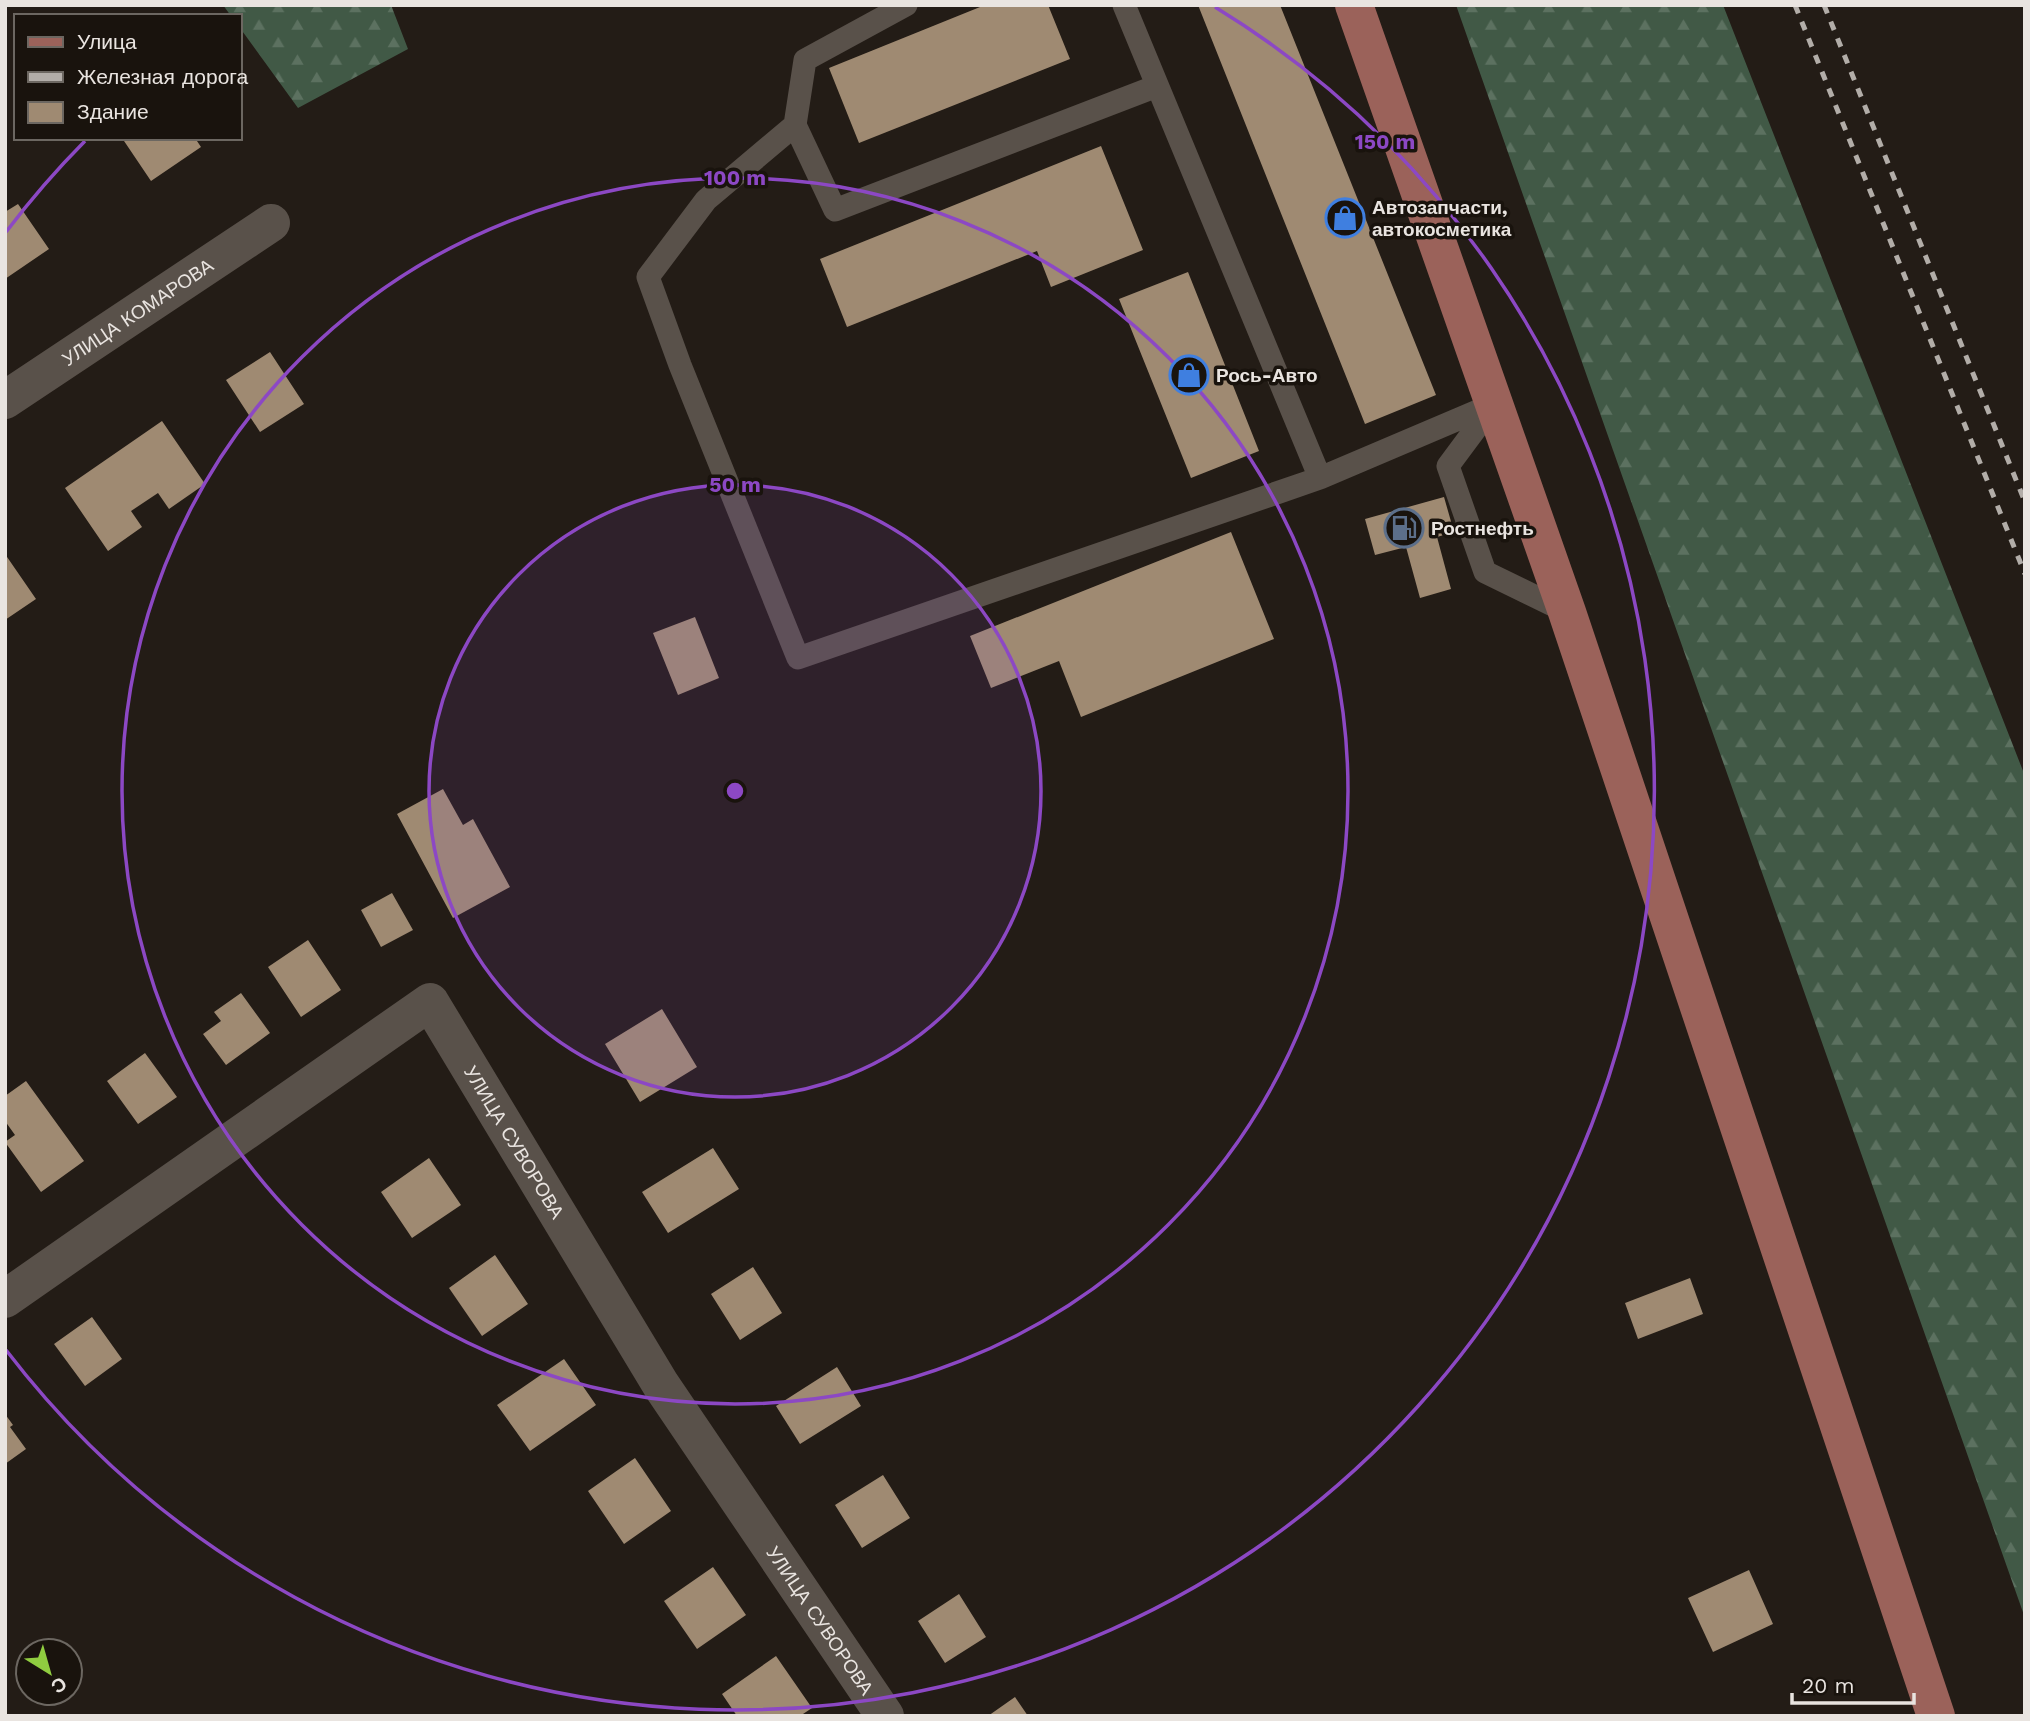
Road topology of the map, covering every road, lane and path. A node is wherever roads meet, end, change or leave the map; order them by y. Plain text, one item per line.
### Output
1 (906, 5) edge
2 (1124, 5) edge
3 (1354, 5) edge
4 (1157, 86) junction
5 (795, 125) junction
6 (271, 223) dead end
7 (5, 400) edge
8 (1494, 404) junction
9 (1321, 478) junction
10 (1567, 612) junction
11 (5, 1299) edge
12 (885, 1716) edge
13 (1936, 1716) edge

1 - 5 lane
2 - 4 lane
3 - 8 main road
4 - 5 lane
4 - 9 lane
5 - 9 lane
6 - 7 street, УЛИЦА КОМАРОВА
8 - 9 lane
8 - 10 main road
8 - 10 lane
10 - 13 main road
11 - 12 street, УЛИЦА СУВОРОВА

